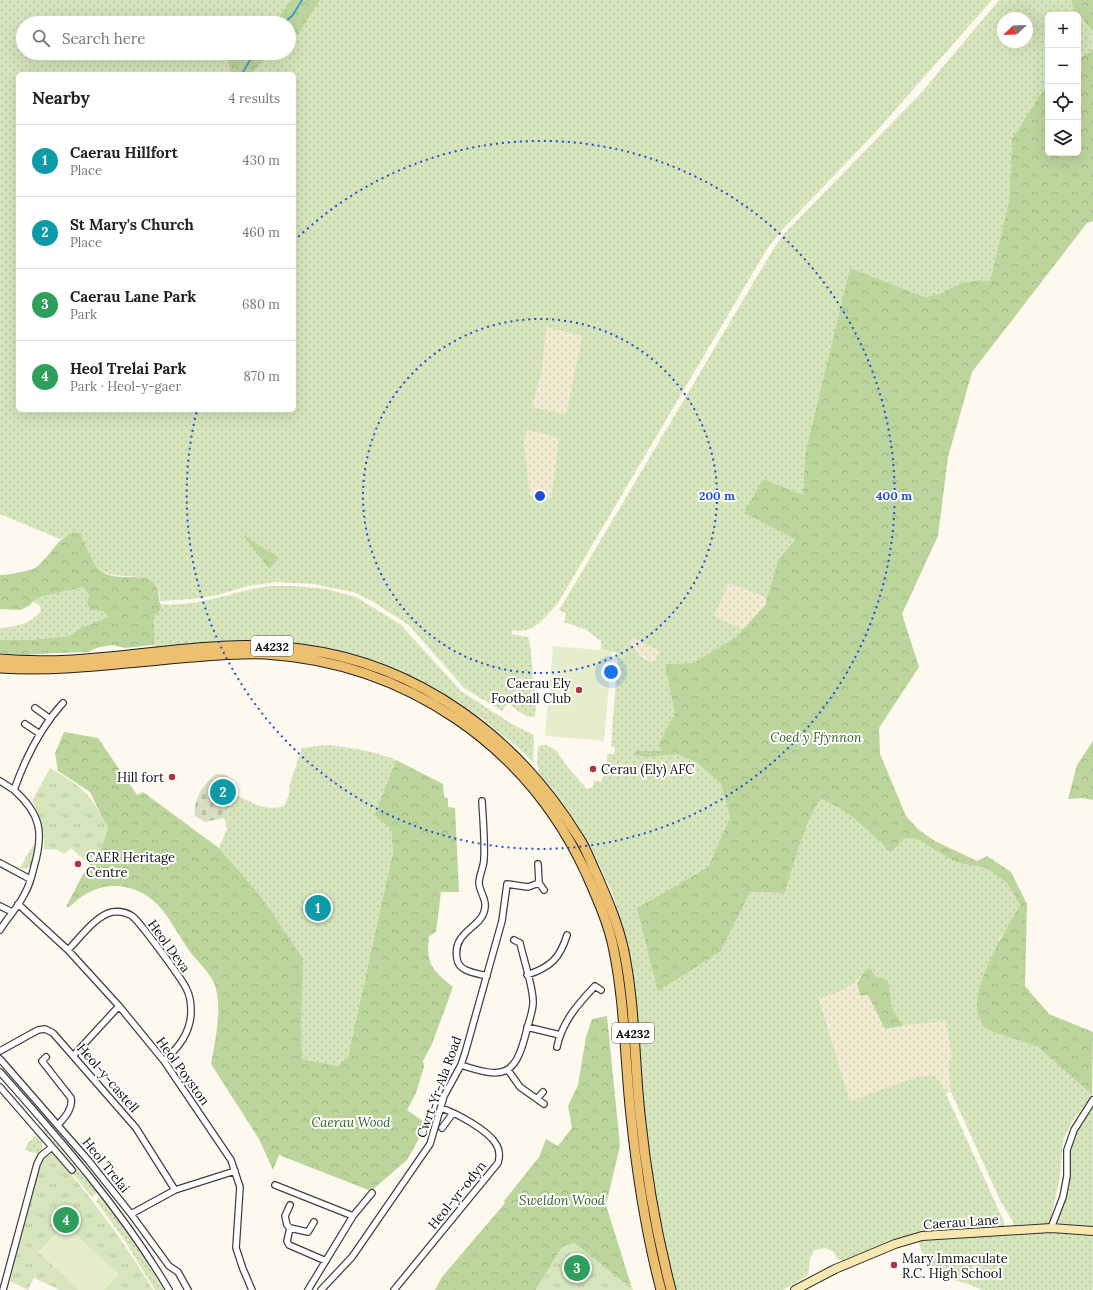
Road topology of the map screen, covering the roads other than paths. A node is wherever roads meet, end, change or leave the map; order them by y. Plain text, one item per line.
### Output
1 (0, 659) edge
2 (0, 668) edge
3 (63, 703) dead end
4 (35, 708) dead end
5 (49, 718) junction
6 (25, 724) dead end
7 (40, 734) junction
8 (513, 759) junction
9 (0, 781) edge
10 (14, 790) junction
11 (482, 801) dead end
12 (482, 819) junction
13 (489, 819) dead end
14 (0, 863) edge
15 (538, 864) dead end
16 (30, 879) junction
17 (539, 882) junction
18 (544, 890) dead end
19 (18, 904) junction
20 (0, 906) edge
21 (12, 912) junction
22 (0, 930) edge
23 (566, 934) dead end
24 (514, 940) dead end
25 (557, 942) dead end
26 (564, 944) junction
27 (68, 950) junction
28 (527, 975) junction
29 (487, 976) junction
30 (601, 990) dead end
31 (119, 1006) junction
32 (528, 1027) junction
33 (560, 1035) junction
34 (557, 1047) dead end
35 (0, 1051) edge
36 (73, 1056) junction
37 (46, 1057) dead end
38 (0, 1059) edge
39 (164, 1061) junction
40 (461, 1065) junction
41 (508, 1070) junction
42 (0, 1072) edge
43 (0, 1087) edge
44 (543, 1092) dead end
45 (19, 1093) junction
46 (537, 1099) junction
47 (11, 1100) junction
48 (1093, 1100) edge
49 (544, 1104) dead end
50 (441, 1108) junction
51 (453, 1113) junction
52 (58, 1125) junction
53 (442, 1128) dead end
54 (52, 1146) junction
55 (72, 1170) dead end
56 (235, 1171) junction
57 (275, 1185) dead end
58 (175, 1190) junction
59 (372, 1193) dead end
60 (290, 1205) dead end
61 (131, 1214) junction
62 (353, 1216) junction
63 (314, 1222) dead end
64 (290, 1228) junction
65 (1051, 1228) junction
66 (1093, 1231) edge
67 (326, 1261) junction
68 (3, 1290) edge
69 (169, 1290) edge
70 (188, 1290) edge
71 (252, 1290) edge
72 (308, 1290) edge
73 (321, 1290) edge
74 (394, 1290) edge
75 (661, 1290) edge
76 (670, 1290) edge
77 (795, 1290) edge

1 - 8 main road, A4232
2 - 8 main road, A4232
3 - 5 street
4 - 5 street
5 - 7 street
6 - 7 street
7 - 10 street
8 - 75 main road, A4232
8 - 76 main road, A4232
9 - 10 street
10 - 16 street
11 - 12 street
12 - 13 street
12 - 29 street
14 - 16 street
15 - 17 street
16 - 19 street
17 - 18 street
17 - 29 street, Cwrt-Yr-Ala Road
19 - 21 street
19 - 27 street, Heol Poyston
20 - 21 street
21 - 22 street
23 - 26 street
24 - 28 street
25 - 26 street
26 - 28 street
27 - 31 street, Heol Poyston
27 - 39 street, Heol Deva
28 - 32 street
29 - 40 street, Cwrt-Yr-Ala Road
30 - 33 street
31 - 36 street
31 - 39 street, Heol Poyston
32 - 33 street
32 - 41 street
33 - 34 street
35 - 36 street, Heol-y-castell
36 - 58 street, Heol-y-castell
37 - 52 street
38 - 52 street, Heol Trelai
39 - 56 street, Heol Poyston
40 - 41 street
40 - 50 street, Cwrt-Yr-Ala Road
41 - 46 street
42 - 45 street, Heol Trelai
43 - 47 street
44 - 46 street
45 - 47 street
45 - 69 street, Heol Trelai
46 - 49 street
47 - 54 street
48 - 65 street
50 - 51 street, Heol-yr-odyn
50 - 73 street, Cwrt-Yr-Ala Road
51 - 53 street, Cwrt-Yr-Ala Road
51 - 74 street, Heol-yr-odyn
52 - 61 street, Heol Trelai
54 - 55 street
54 - 68 street
56 - 58 street
56 - 71 street, Heol Poyston
57 - 62 street
58 - 61 street
59 - 62 street
60 - 64 street
61 - 70 street, Heol Trelai
62 - 67 street
63 - 64 street
64 - 67 street
65 - 66 street, Caerau Lane
65 - 77 street, Caerau Lane
67 - 72 street

